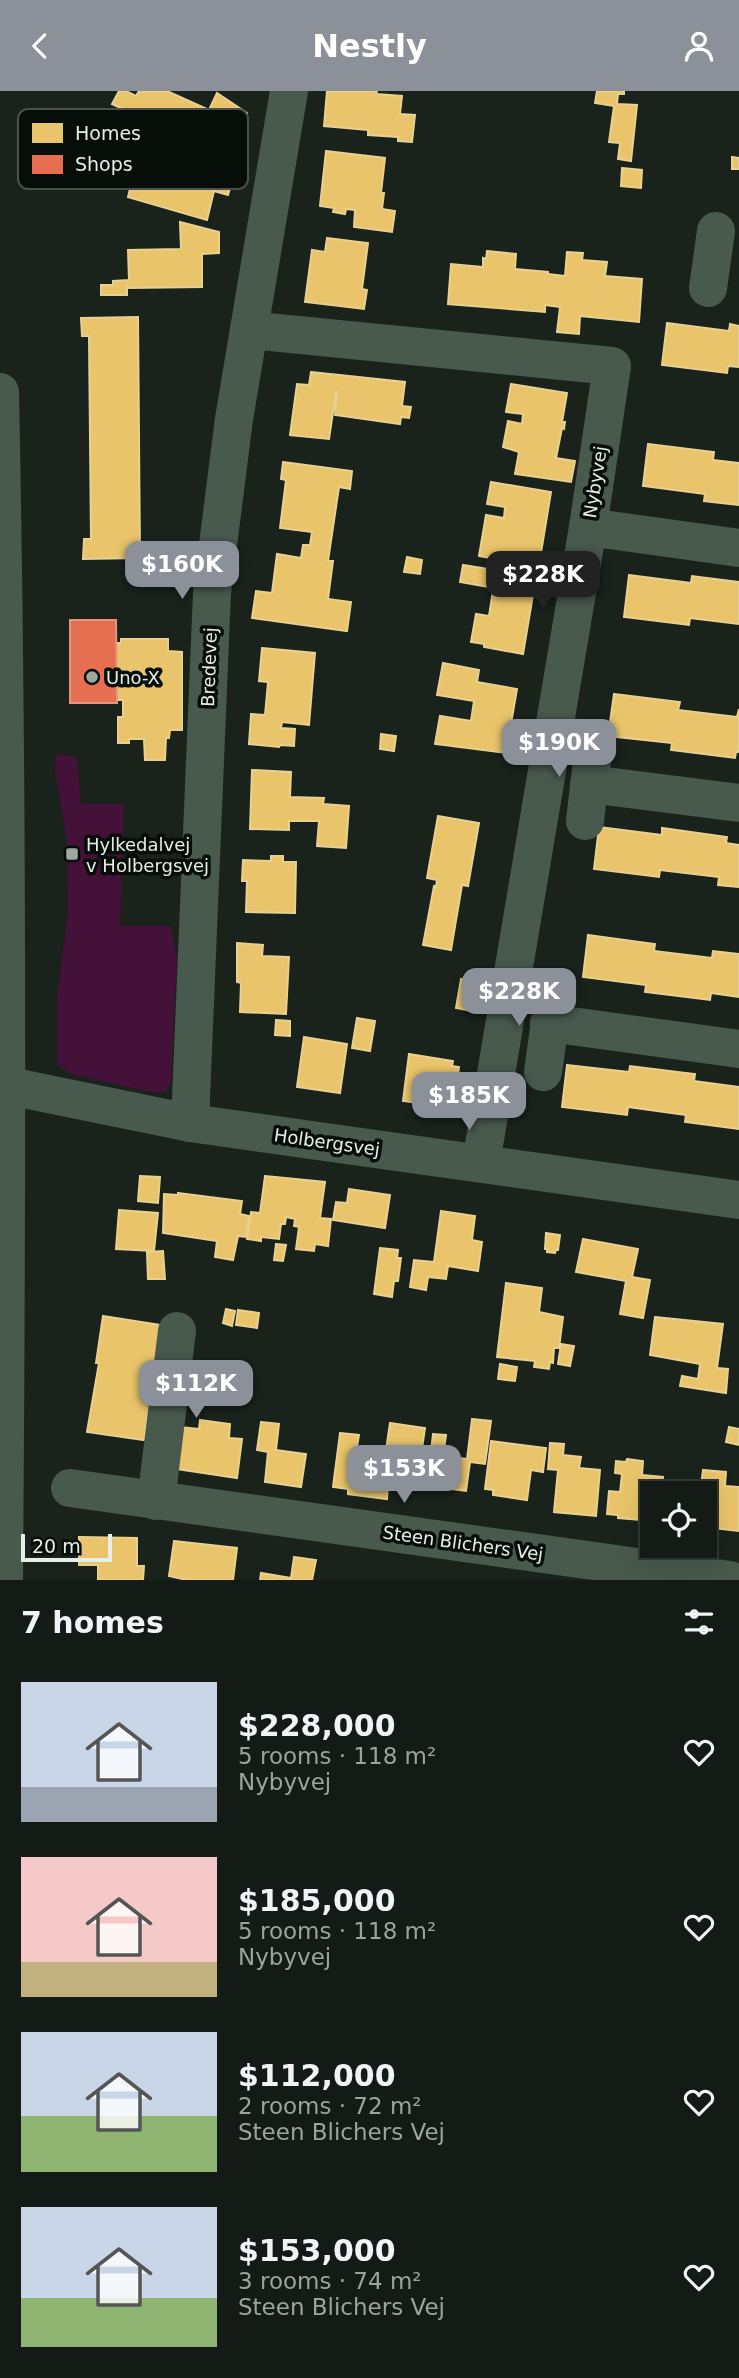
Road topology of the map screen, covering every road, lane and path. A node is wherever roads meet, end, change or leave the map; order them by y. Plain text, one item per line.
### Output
1 (289, 91) edge
2 (716, 231) dead end
3 (711, 289) edge
4 (249, 330) junction
5 (0, 392) edge
6 (588, 527) junction
7 (739, 548) edge
8 (594, 744) dead end
9 (739, 803) edge
10 (739, 1049) edge
11 (543, 1072) dead end
12 (4, 1085) edge
13 (190, 1123) junction
14 (481, 1163) junction
15 (739, 1200) edge
16 (177, 1331) dead end
17 (70, 1488) dead end
18 (156, 1501) junction
19 (4, 1580) edge
20 (730, 1580) edge

1 - 4 street, Bredevej
2 - 3 street
4 - 6 street, Nybyvej
4 - 13 street, Bredevej
5 - 12 street
6 - 7 street
6 - 14 street, Nybyvej
8 - 9 street
10 - 11 street
12 - 13 street, Holbergsvej
12 - 19 street
13 - 14 street, Holbergsvej
14 - 15 street, Holbergsvej
16 - 18 street
17 - 18 street, Steen Blichers Vej
18 - 20 street, Steen Blichers Vej

